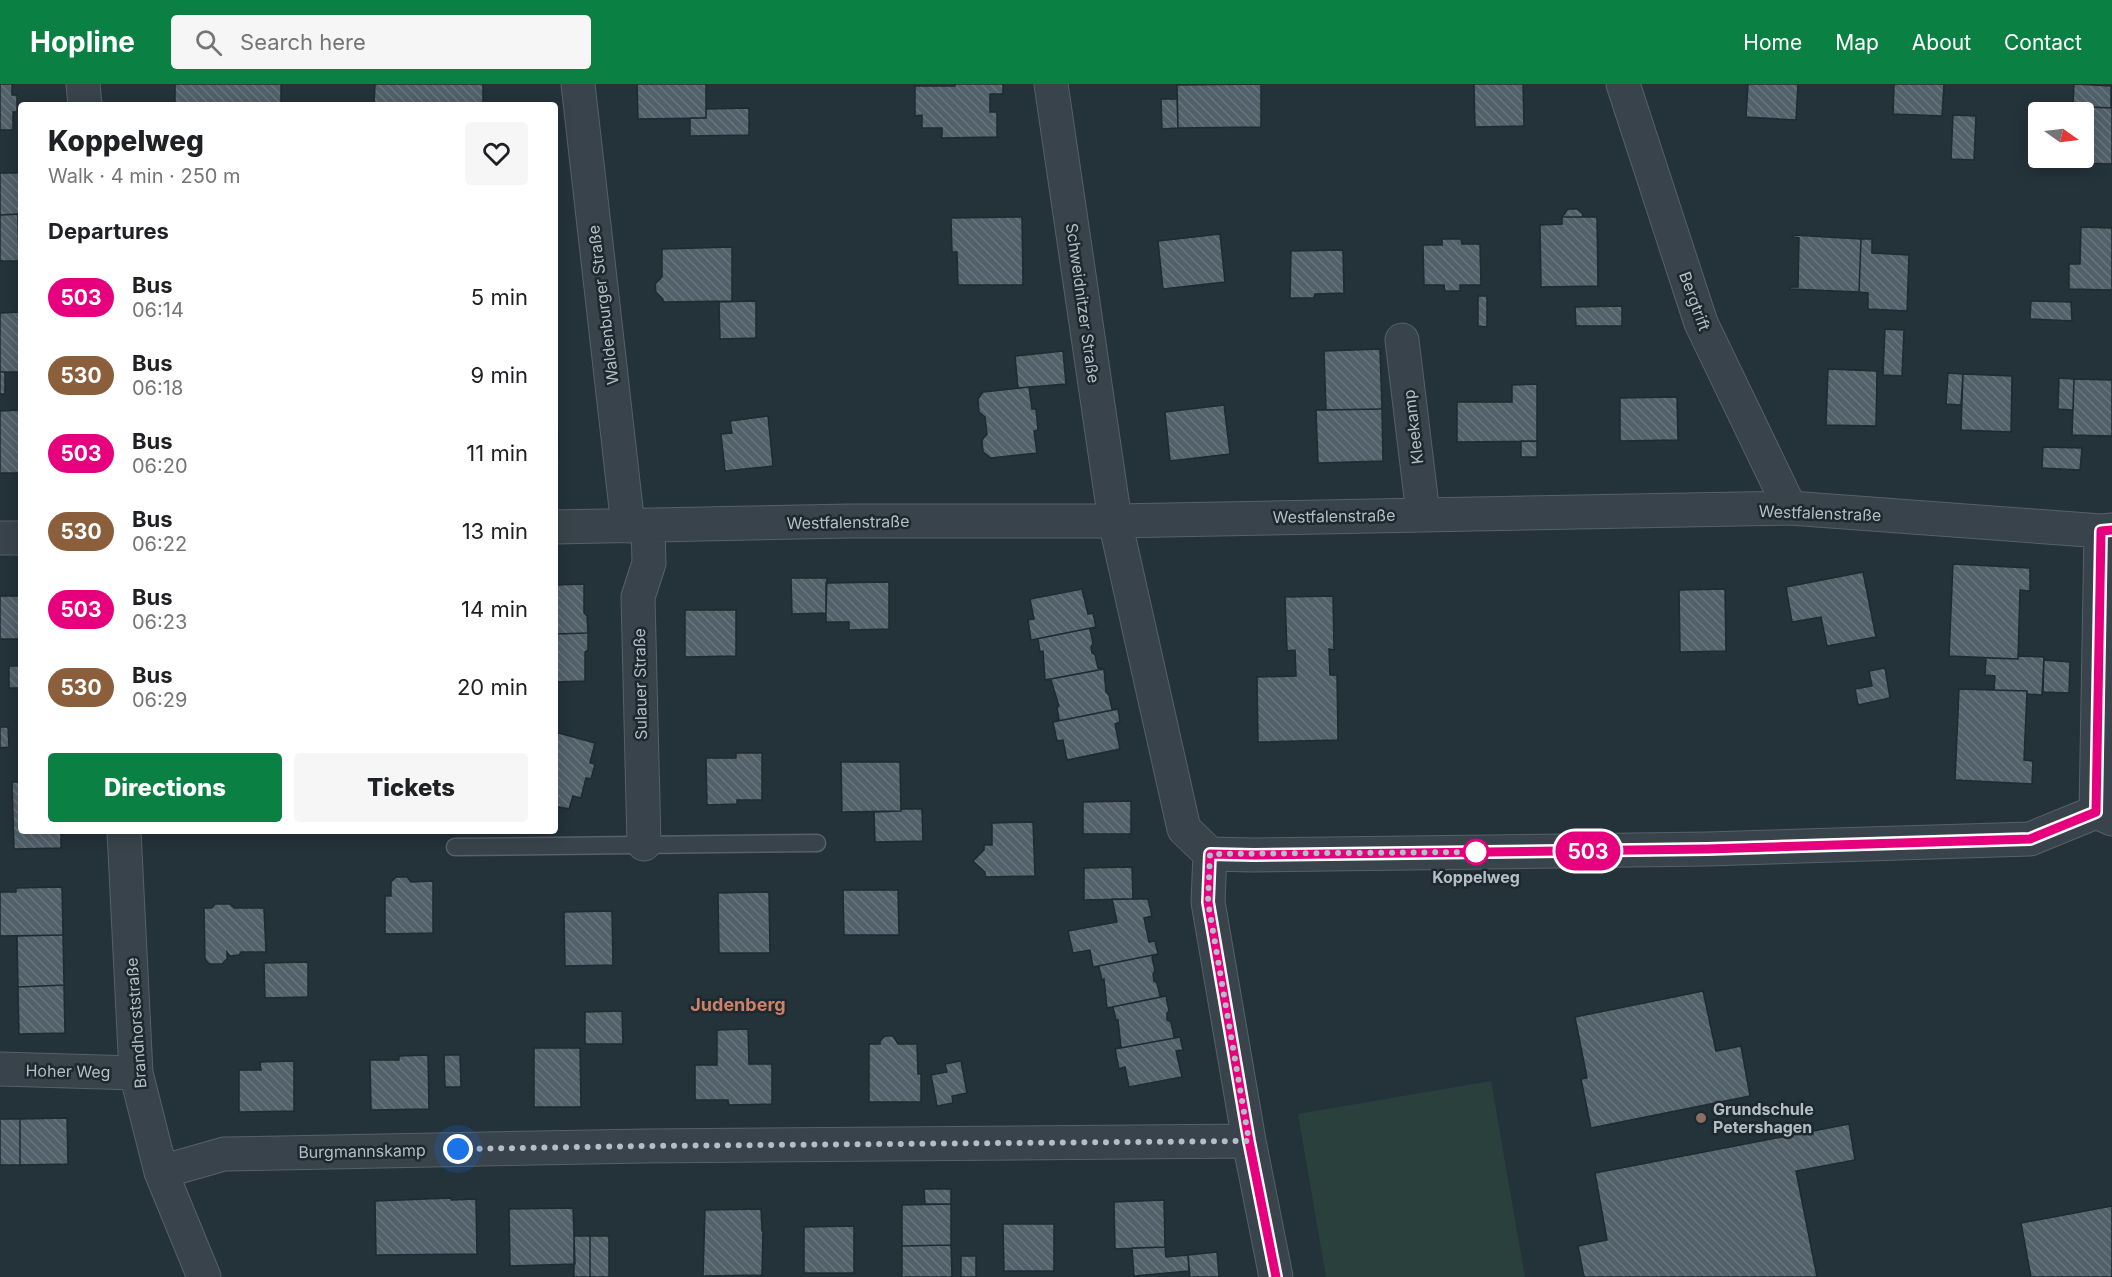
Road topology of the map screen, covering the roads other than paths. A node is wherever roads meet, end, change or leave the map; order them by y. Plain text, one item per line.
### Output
1 (83, 84) edge
2 (578, 84) edge
3 (1051, 84) edge
4 (1623, 84) edge
5 (85, 102) edge
6 (1402, 340) dead end
7 (1790, 508) junction
8 (1424, 514) junction
9 (1115, 521) junction
10 (638, 526) junction
11 (558, 527) edge
12 (2106, 531) edge
13 (0, 538) edge
14 (18, 538) edge
15 (2104, 816) edge
16 (124, 834) edge
17 (817, 843) dead end
18 (644, 844) junction
19 (455, 847) dead end
20 (1210, 854) junction
21 (0, 1069) edge
22 (136, 1073) junction
23 (1249, 1141) junction
24 (161, 1172) junction
25 (204, 1277) edge
26 (1276, 1277) edge

1 - 5 street
2 - 10 street, Waldenburger Straße
3 - 9 street, Schweidnitzer Straße
4 - 7 street, Bergtrift
6 - 8 street, Kleekamp
7 - 8 street, Westfalenstraße
7 - 12 street, Westfalenstraße
8 - 9 street, Westfalenstraße
9 - 10 street, Westfalenstraße
9 - 20 street
10 - 11 street, Westfalenstraße
10 - 18 street, Sulauer Straße
12 - 15 street
13 - 14 street
15 - 20 street
16 - 22 street, Brandhorststraße
17 - 18 lane
18 - 19 lane
20 - 23 street
21 - 22 street, Hoher Weg
22 - 24 street, Brandhorststraße
23 - 24 street, Burgmannskamp
23 - 26 street
24 - 25 street, Brandhorststraße

